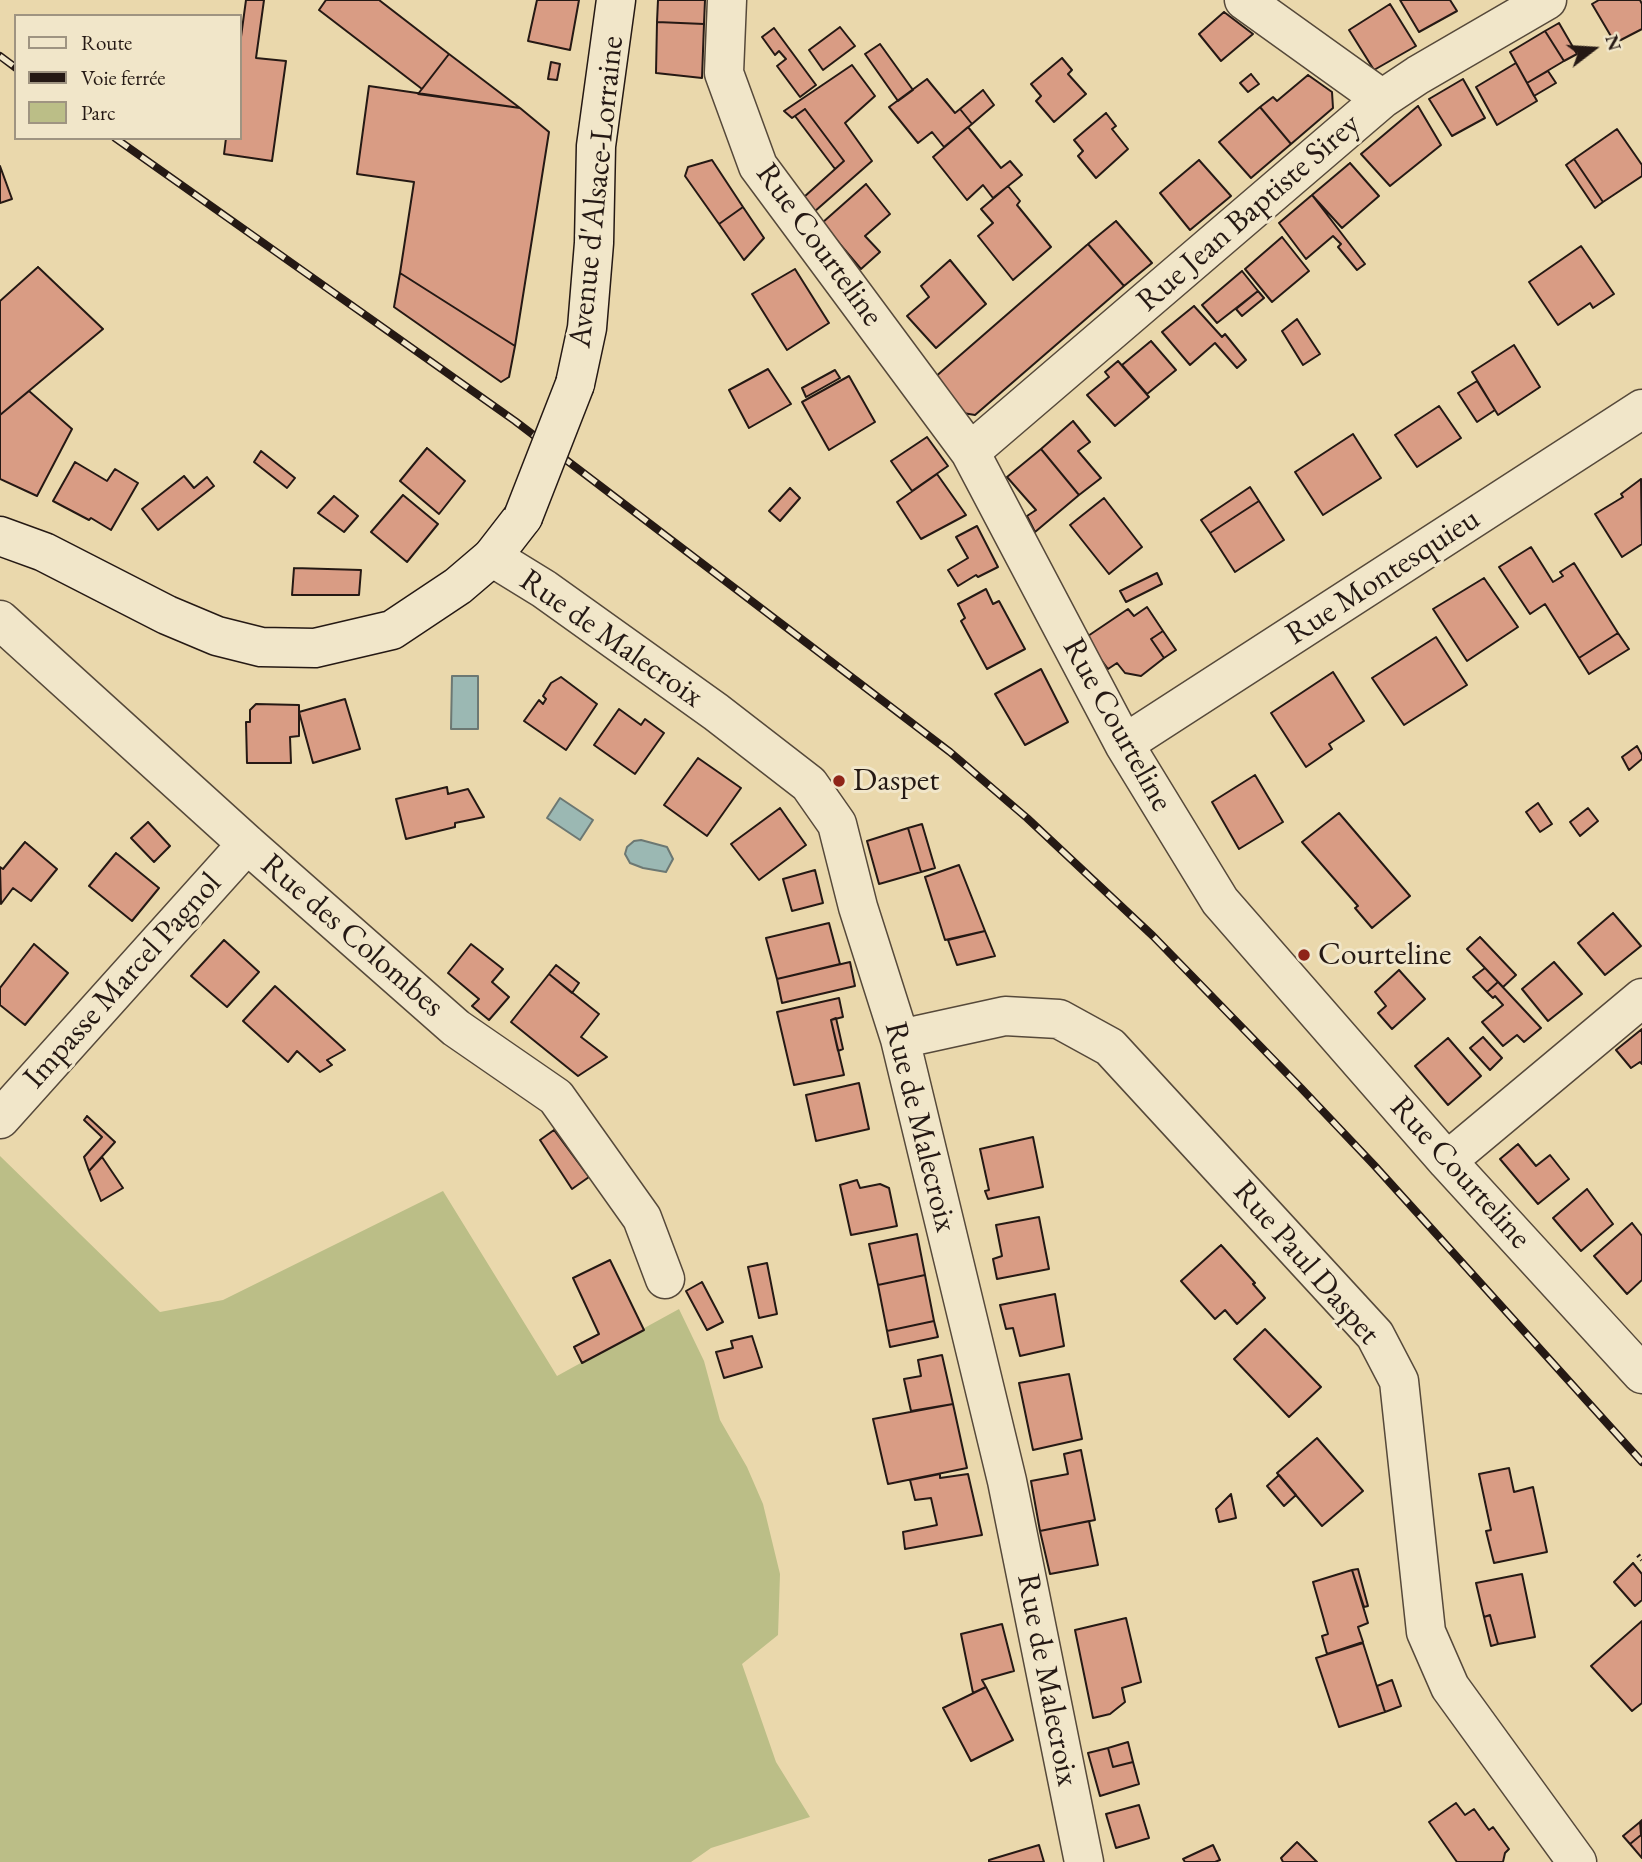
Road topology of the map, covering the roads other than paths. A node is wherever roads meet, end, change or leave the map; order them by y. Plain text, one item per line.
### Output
1 (616, 0) edge
2 (727, 0) edge
3 (1244, 0) edge
4 (1547, 0) edge
5 (1382, 99) junction
6 (1642, 409) edge
7 (970, 452) junction
8 (0, 536) edge
9 (492, 557) junction
10 (0, 620) edge
11 (1124, 744) junction
12 (247, 844) junction
13 (1642, 998) edge
14 (900, 1039) junction
15 (0, 1119) edge
16 (1447, 1161) junction
17 (665, 1279) dead end
18 (1642, 1374) edge
19 (1084, 1862) edge
20 (1577, 1862) edge

1 - 9 street, Avenue d'Alsace-Lorraine, bridge
2 - 7 street, Rue Courteline
3 - 5 street
4 - 5 street, Rue Jean Baptiste Sirey
5 - 7 street, Rue Jean Baptiste Sirey
6 - 11 street, Rue Montesquieu
7 - 11 street, Rue Courteline
8 - 9 street, Avenue d'Alsace-Lorraine
9 - 14 street, Rue de Malecroix
10 - 12 street, Rue des Colombes
11 - 16 street, Rue Courteline
12 - 15 street, Impasse Marcel Pagnol
12 - 17 street, Rue des Colombes
13 - 16 street
14 - 19 street, Rue de Malecroix
14 - 20 street, Rue Paul Daspet
16 - 18 street, Rue Courteline

